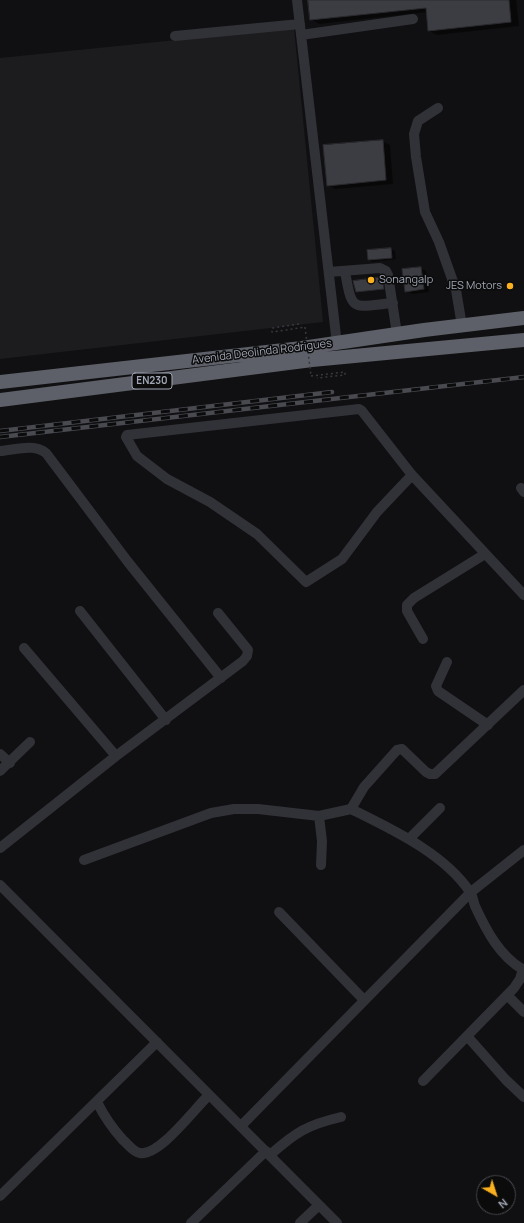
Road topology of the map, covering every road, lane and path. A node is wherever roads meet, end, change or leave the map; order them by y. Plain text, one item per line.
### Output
1 (297, 0) edge
2 (413, 19) dead end
3 (300, 24) junction
4 (301, 35) junction
5 (174, 36) dead end
6 (438, 108) dead end
7 (345, 271) junction
8 (329, 272) junction
9 (393, 303) junction
10 (524, 318) edge
11 (299, 324) dead end
12 (462, 326) junction
13 (397, 334) junction
14 (524, 340) edge
15 (337, 344) junction
16 (316, 378) dead end
17 (0, 382) edge
18 (0, 400) edge
19 (0, 452) edge
20 (412, 475) junction
21 (485, 554) junction
22 (524, 595) edge
23 (80, 612) dead end
24 (218, 612) dead end
25 (423, 639) dead end
26 (24, 648) dead end
27 (447, 662) dead end
28 (221, 678) junction
29 (524, 690) edge
30 (166, 720) junction
31 (488, 725) junction
32 (30, 742) dead end
33 (0, 754) edge
34 (116, 756) junction
35 (10, 763) junction
36 (0, 771) edge
37 (440, 808) dead end
38 (351, 809) junction
39 (319, 816) junction
40 (410, 838) junction
41 (0, 848) edge
42 (524, 850) edge
43 (84, 860) dead end
44 (321, 865) dead end
45 (0, 885) edge
46 (471, 892) junction
47 (280, 912) dead end
48 (524, 969) edge
49 (507, 995) junction
50 (364, 1000) junction
51 (524, 1012) edge
52 (468, 1036) junction
53 (157, 1042) junction
54 (423, 1081) dead end
55 (209, 1095) junction
56 (524, 1097) edge
57 (97, 1102) junction
58 (342, 1117) dead end
59 (241, 1126) junction
60 (268, 1153) junction
61 (0, 1196) edge
62 (319, 1205) junction
63 (192, 1223) edge
64 (300, 1223) edge
65 (337, 1223) edge

1 - 3 street
2 - 4 street
3 - 4 street
3 - 5 street
4 - 8 street
6 - 12 street
7 - 8 street
7 - 9 street
7 - 9 street
8 - 15 street
9 - 13 street
10 - 12 highway, Avenida Deolinda Rodrigues / EN230
11 - 16 path, bridge
12 - 13 highway, Avenida Deolinda Rodrigues / EN230
13 - 15 highway, Avenida Deolinda Rodrigues / EN230
14 - 18 highway, Avenida Deolinda Rodrigues / EN230
15 - 17 highway, Avenida Deolinda Rodrigues / EN230
19 - 28 street
20 - 20 street
20 - 21 street
21 - 22 street
21 - 25 street
23 - 30 street
24 - 28 street
26 - 34 street
27 - 31 street
28 - 30 street
29 - 31 street
30 - 34 street
31 - 38 street
32 - 35 street
33 - 35 street
34 - 41 street
35 - 36 street
37 - 40 street
38 - 39 street
38 - 40 street
39 - 43 street
39 - 44 street
40 - 46 street
42 - 46 street
45 - 53 street
46 - 48 street
46 - 50 street
47 - 50 street
48 - 49 street
49 - 51 street
49 - 52 street
50 - 59 street
52 - 54 street
52 - 56 street
53 - 55 street
53 - 57 street
55 - 57 street
55 - 59 street
57 - 61 street
58 - 60 street
59 - 60 street
60 - 62 street
60 - 63 street
62 - 64 street
62 - 65 street

